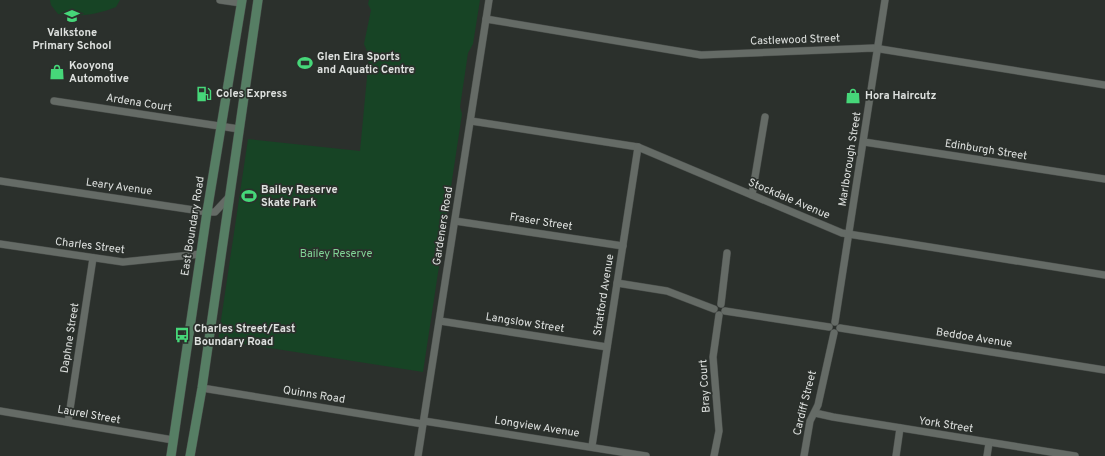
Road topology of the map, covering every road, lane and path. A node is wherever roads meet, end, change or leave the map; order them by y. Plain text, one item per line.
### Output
1 (220, 0) edge
2 (258, 0) edge
3 (489, 0) edge
4 (886, 0) edge
5 (242, 2) edge
6 (486, 19) junction
7 (878, 49) junction
8 (1105, 84) edge
9 (54, 101) dead end
10 (765, 117) dead end
11 (470, 121) junction
12 (222, 127) junction
13 (239, 129) junction
14 (864, 142) junction
15 (638, 147) junction
16 (1105, 179) edge
17 (0, 181) edge
18 (752, 195) junction
19 (229, 197) junction
20 (207, 212) junction
21 (455, 221) junction
22 (849, 235) junction
23 (0, 244) edge
24 (623, 246) junction
25 (727, 253) dead end
26 (201, 254) junction
27 (93, 258) junction
28 (1105, 275) edge
29 (617, 283) junction
30 (718, 306) junction
31 (722, 313) junction
32 (440, 321) junction
33 (834, 327) junction
34 (607, 347) junction
35 (1105, 370) edge
36 (202, 388) junction
37 (0, 411) edge
38 (815, 413) junction
39 (68, 422) junction
40 (424, 422) junction
41 (900, 428) junction
42 (173, 440) junction
43 (989, 443) junction
44 (592, 446) junction
45 (171, 456) edge
46 (190, 456) edge
47 (418, 456) edge
48 (646, 456) edge
49 (714, 456) edge
50 (804, 456) edge
51 (896, 456) edge
52 (987, 456) edge
53 (1075, 456) edge

1 - 5 street
2 - 13 main road
3 - 6 street, Gardeners Road
4 - 7 street, Marlborough Street
5 - 12 main road, East Boundary Road
6 - 7 street, Castlewood Street
6 - 11 street, Gardeners Road
7 - 8 street, Castlewood Street
7 - 14 street, Marlborough Street
9 - 12 street, Ardena Court
10 - 18 street
11 - 15 street, Stockdale Avenue
11 - 21 street, Gardeners Road
12 - 13 street, Ardena Court
12 - 20 main road, East Boundary Road
13 - 19 main road
14 - 16 street, Edinburgh Street
14 - 22 street, Marlborough Street
15 - 18 street, Stockdale Avenue
15 - 24 street, Stratford Avenue
17 - 20 street, Leary Avenue
18 - 22 street, Stockdale Avenue
19 - 20 street
19 - 36 main road
20 - 26 main road, East Boundary Road
21 - 24 street, Fraser Street
21 - 32 street, Gardeners Road
22 - 28 street, Stockdale Avenue
22 - 33 street, Marlborough Street
23 - 27 street, Charles Street
24 - 29 street, Stratford Avenue
25 - 30 street
26 - 27 street, Charles Street
26 - 42 main road, East Boundary Road
27 - 39 street, Daphne Street
29 - 30 street
29 - 34 street, Stratford Avenue
30 - 31 street
31 - 33 street, Beddoe Avenue
31 - 49 street, Bray Court
32 - 34 street, Langslow Street
32 - 40 street, Gardeners Road
33 - 35 street, Beddoe Avenue
33 - 38 street, Cardiff Street
34 - 44 street, Stratford Avenue
36 - 40 street, Quinns Road
36 - 46 main road
37 - 39 street, Laurel Street
38 - 41 street, York Street
38 - 50 street, Cardiff Street
39 - 42 street, Laurel Street
40 - 44 street, Longview Avenue
40 - 47 street, Gardeners Road
41 - 43 street, York Street
41 - 51 street
42 - 45 main road, East Boundary Road
43 - 52 street
43 - 53 street, York Street
44 - 48 street, Longview Avenue

